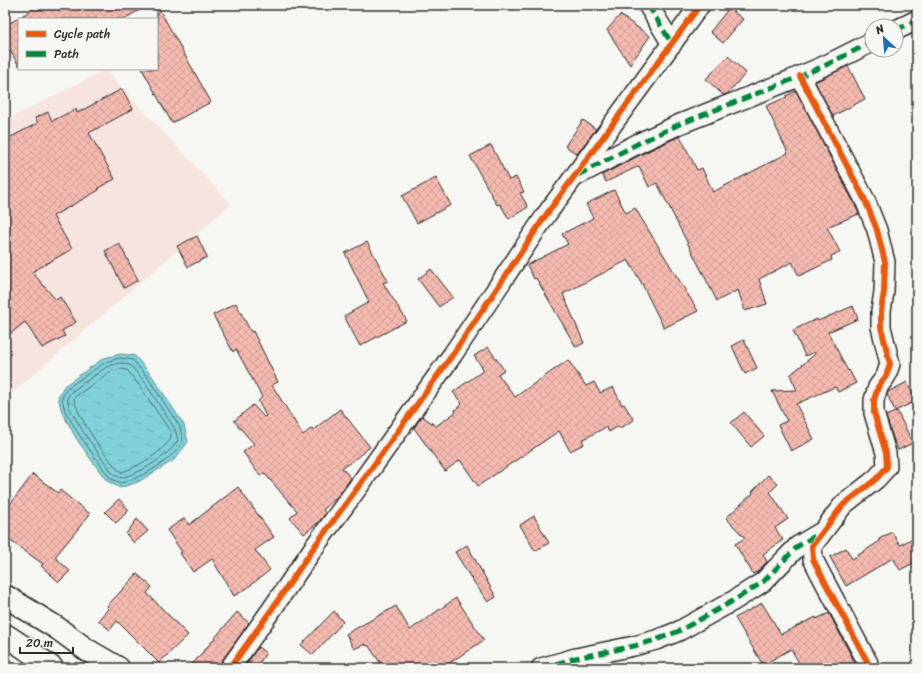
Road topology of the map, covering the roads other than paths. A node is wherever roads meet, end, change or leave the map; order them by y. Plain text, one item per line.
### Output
1 (648, 5) edge
2 (700, 5) edge
3 (917, 20) edge
4 (904, 26) edge
5 (672, 44) junction
6 (864, 46) edge
7 (800, 76) junction
8 (573, 178) junction
9 (821, 532) junction
10 (5, 596) edge
11 (5, 635) edge
12 (52, 668) edge
13 (118, 668) edge
14 (230, 668) edge
15 (541, 668) edge
16 (868, 668) edge

1 - 5 street
2 - 5 street
3 - 4 street
5 - 8 street
6 - 7 street
7 - 8 street
7 - 9 street
8 - 14 street
9 - 15 street
9 - 16 street
10 - 13 highway
11 - 12 highway

